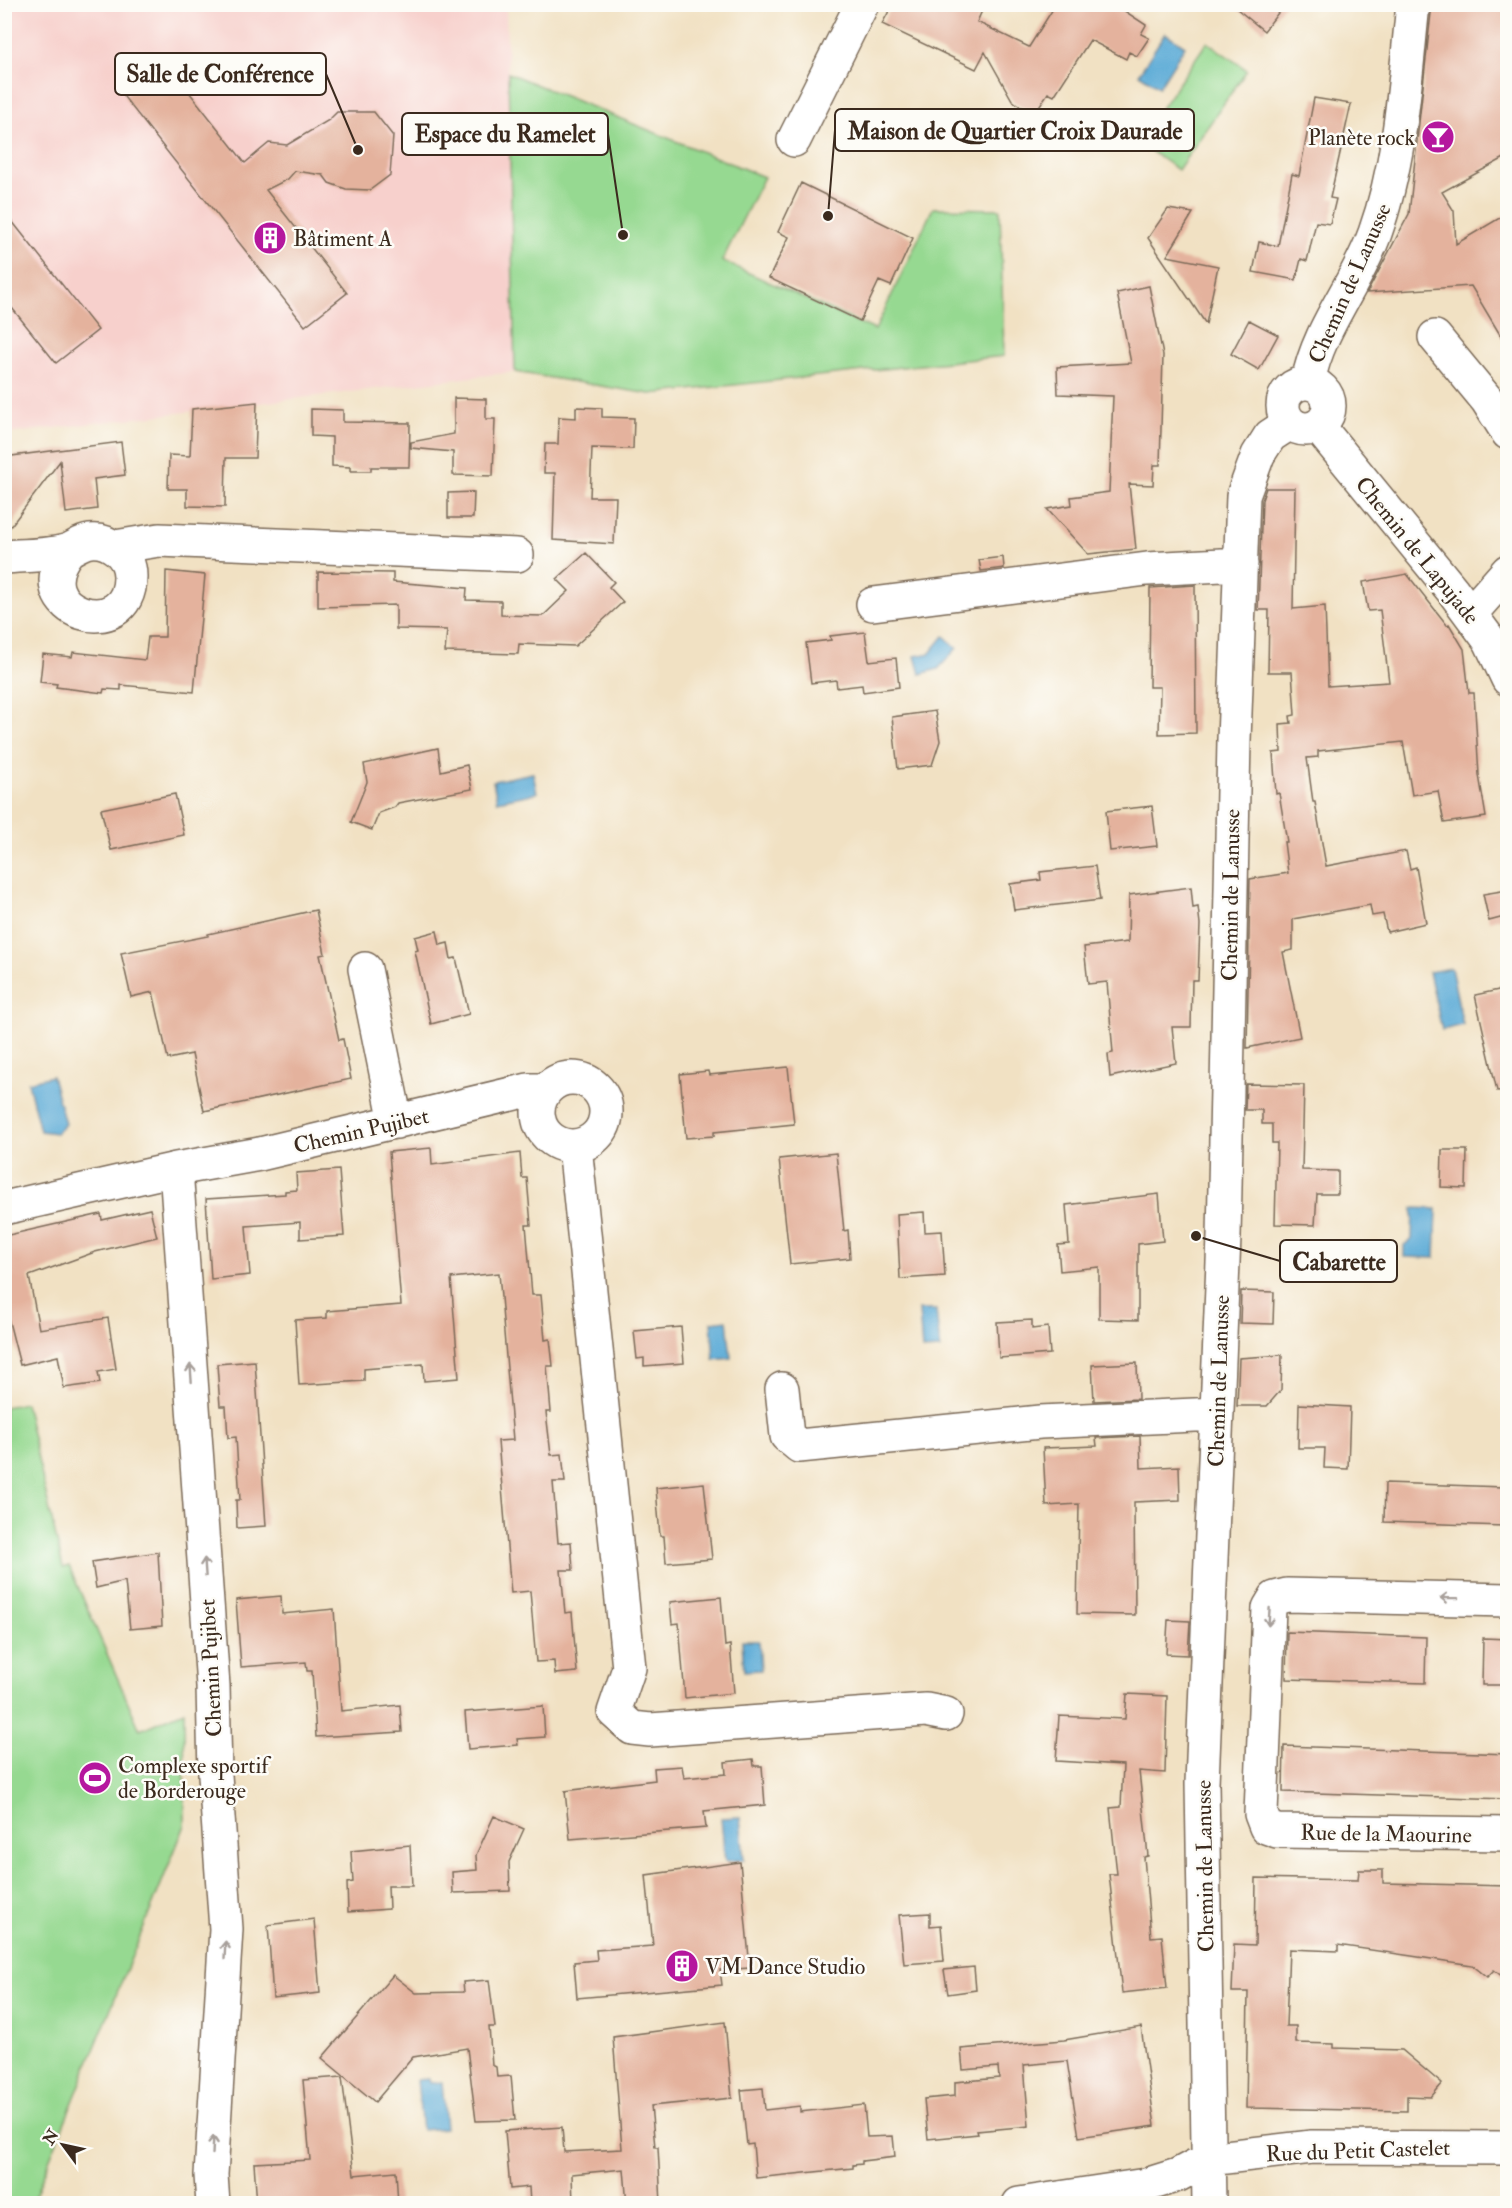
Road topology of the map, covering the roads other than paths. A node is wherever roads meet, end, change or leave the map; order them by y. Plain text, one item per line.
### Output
1 (862, 4) edge
2 (1413, 4) edge
3 (794, 140) dead end
4 (1435, 337) dead end
5 (1304, 424) junction
6 (1508, 433) edge
7 (115, 547) junction
8 (69, 550) junction
9 (517, 555) dead end
10 (4, 557) edge
11 (1240, 564) junction
12 (1508, 571) edge
13 (873, 604) dead end
14 (1470, 614) junction
15 (1508, 679) edge
16 (365, 969) dead end
17 (545, 1090) junction
18 (396, 1122) junction
19 (574, 1146) junction
20 (176, 1168) junction
21 (4, 1208) edge
22 (782, 1389) dead end
23 (1217, 1414) junction
24 (1508, 1600) edge
25 (946, 1714) dead end
26 (1508, 1834) edge
27 (1508, 2148) edge
28 (1208, 2159) junction
29 (213, 2204) edge
30 (1019, 2204) edge
31 (1209, 2204) edge

1 - 3 street
2 - 5 street, Chemin de Lanusse
4 - 6 street
5 - 11 street, Chemin de Lanusse
5 - 14 street, Chemin de Lapujade
7 - 8 street
7 - 8 street
7 - 9 street
8 - 10 street
11 - 13 street
11 - 23 street, Chemin de Lanusse
12 - 14 street
14 - 15 street, Chemin de Lapujade
16 - 18 street
17 - 18 street, Chemin Pujibet
17 - 19 street
17 - 19 street, Chemin Pujibet
18 - 20 street, Chemin Pujibet
19 - 25 street
20 - 21 street, Chemin Pujibet
29 -> 20 street, Chemin Pujibet
22 - 23 street
23 - 28 street, Chemin de Lanusse
24 -> 26 street, Rue de la Maourine
27 - 28 street, Rue du Petit Castelet
28 - 30 street
28 - 31 street, Chemin de Lanusse

